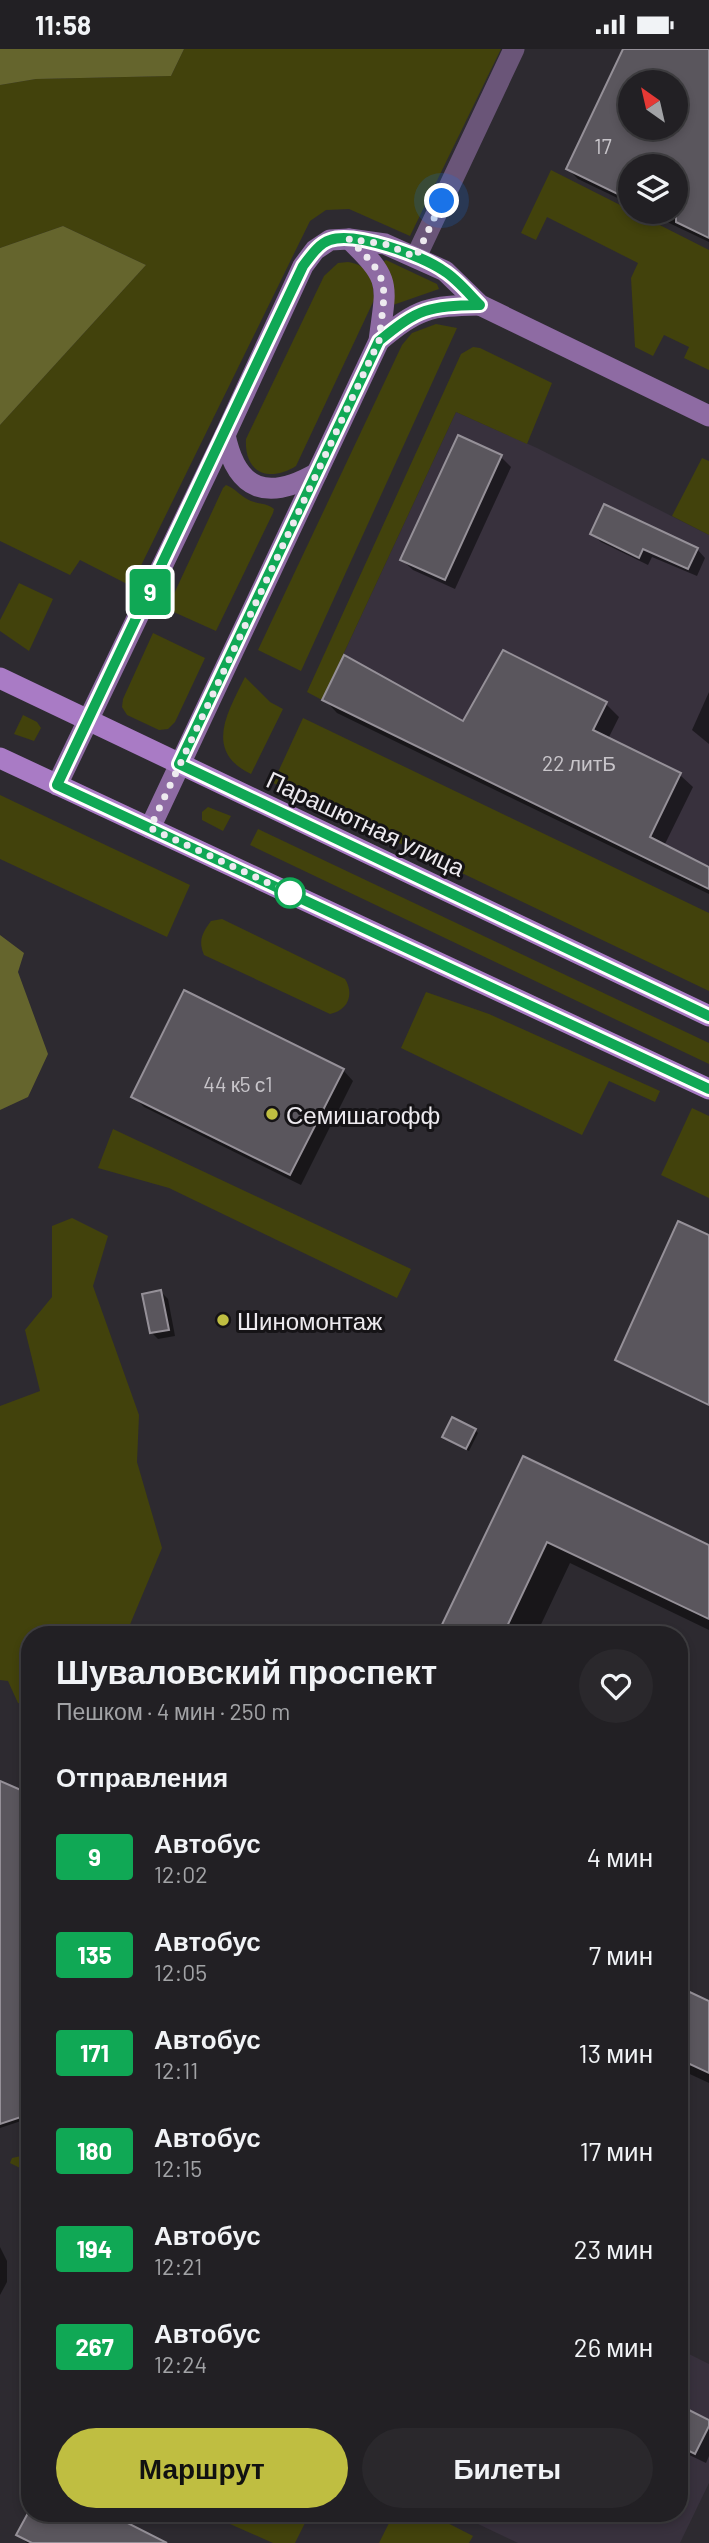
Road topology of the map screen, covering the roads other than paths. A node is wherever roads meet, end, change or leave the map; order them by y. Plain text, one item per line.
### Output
1 (514, 49) edge
2 (349, 239) junction
3 (416, 257) junction
4 (480, 305) junction
5 (379, 341) junction
6 (709, 416) edge
7 (225, 435) junction
8 (317, 473) junction
9 (0, 678) edge
10 (88, 720) junction
11 (0, 758) edge
12 (179, 764) junction
13 (57, 785) junction
14 (150, 828) junction
15 (709, 1016) edge
16 (709, 1089) edge

1 - 3 street
2 - 3 street
2 - 5 street
2 - 7 street
3 - 4 street
4 - 5 street
4 - 6 street
5 - 8 street
7 - 8 street
7 - 10 street
8 - 12 street
9 - 10 main road, Парашютная улица
10 - 12 main road, Парашютная улица
10 - 13 street
11 - 13 main road
12 - 14 street
12 - 15 main road, Парашютная улица
13 - 14 main road
14 - 16 main road

